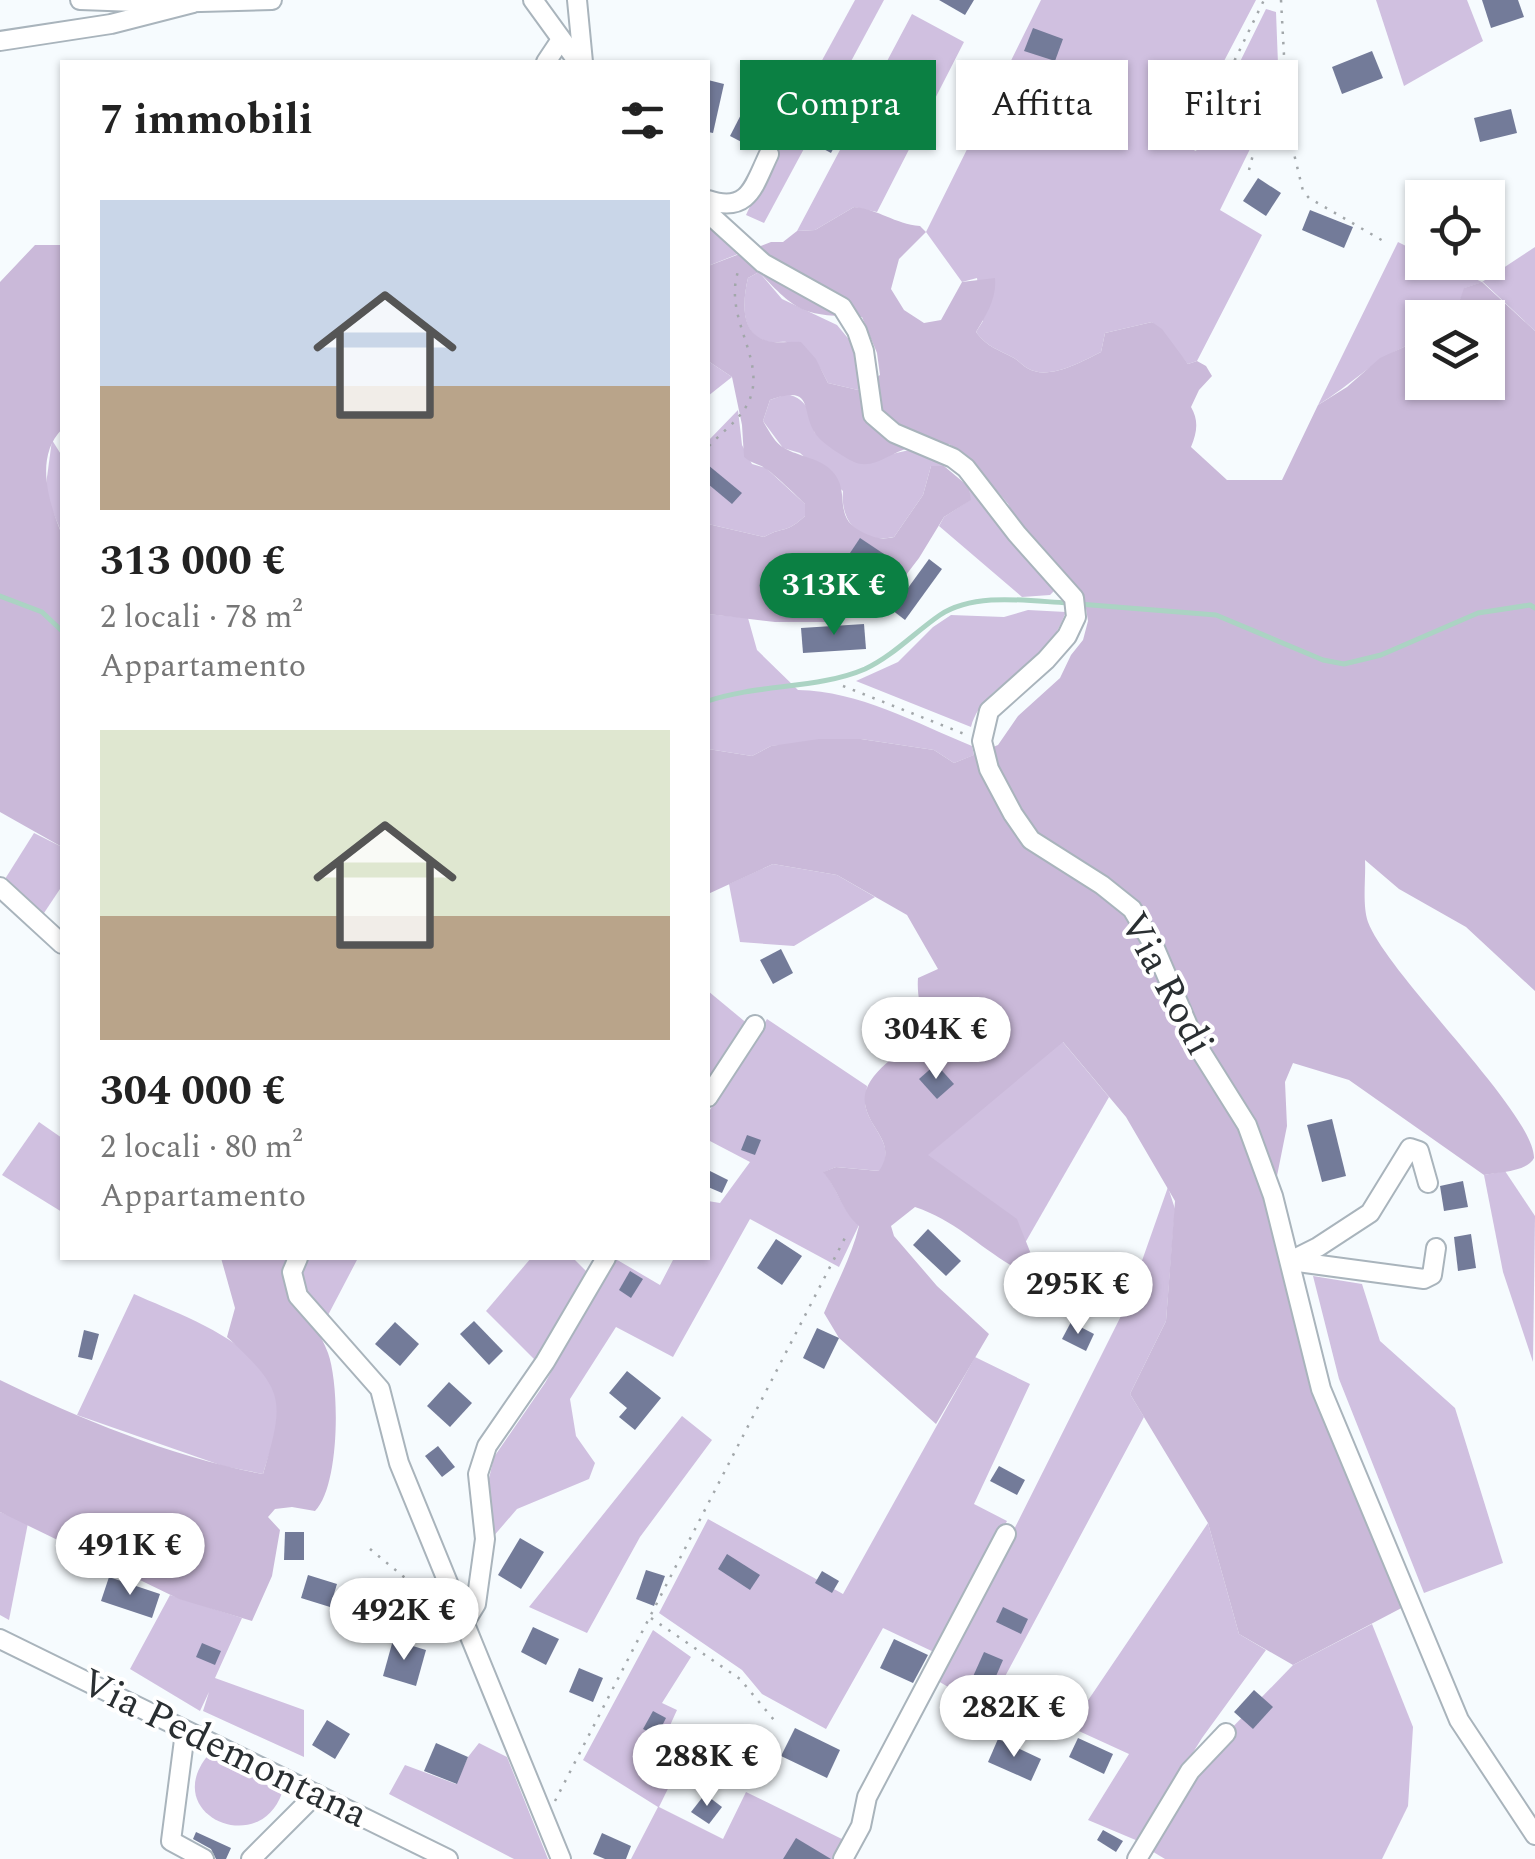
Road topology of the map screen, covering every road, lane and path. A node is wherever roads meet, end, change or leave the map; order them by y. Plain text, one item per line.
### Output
1 (80, 0) edge
2 (272, 0) edge
3 (533, 0) edge
4 (577, 0) edge
5 (1264, 0) edge
6 (1281, 0) edge
7 (193, 3) junction
8 (0, 41) edge
9 (560, 41) junction
10 (547, 60) edge
11 (578, 60) edge
12 (580, 60) edge
13 (1235, 60) edge
14 (1283, 60) edge
15 (1254, 150) edge
16 (1293, 150) edge
17 (769, 154) dead end
18 (1249, 170) dead end
19 (710, 200) edge
20 (710, 215) edge
21 (1385, 242) dead end
22 (750, 253) junction
23 (710, 445) edge
24 (843, 686) dead end
25 (982, 741) junction
26 (0, 887) edge
27 (60, 942) edge
28 (754, 1024) dead end
29 (710, 1094) edge
30 (1428, 1182) dead end
31 (848, 1232) dead end
32 (1436, 1248) dead end
33 (297, 1260) edge
34 (605, 1260) edge
35 (1290, 1261) junction
36 (1006, 1534) dead end
37 (370, 1549) dead end
38 (650, 1618) junction
39 (463, 1625) junction
40 (0, 1640) edge
41 (774, 1720) dead end
42 (180, 1728) junction
43 (1226, 1734) dead end
44 (316, 1794) junction
45 (545, 1820) junction
46 (1535, 1836) edge
47 (204, 1859) edge
48 (251, 1859) edge
49 (448, 1859) edge
50 (561, 1859) edge
51 (844, 1859) edge
52 (1137, 1859) edge

1 - 7 street
2 - 7 street
3 - 9 street
4 - 12 street
5 - 13 path
6 - 14 path
7 - 8 street
9 - 10 street
9 - 11 street
15 - 18 path
16 - 21 path
17 - 19 street
20 - 22 street
22 - 23 path
22 - 25 street
24 - 25 path
25 - 35 street, Via Rodi
26 - 27 street
28 - 29 street
30 - 35 street
31 - 38 path
32 - 35 street
33 - 39 street
34 - 39 street
35 - 46 street, Via Rodi
36 - 51 street
37 - 39 path
38 - 41 path
38 - 45 path
39 - 45 street
40 - 42 street, Via Pedemontana
42 - 44 street, Via Pedemontana
42 - 47 street
43 - 52 street
44 - 48 street
44 - 49 street, Via Pedemontana
45 - 50 street

